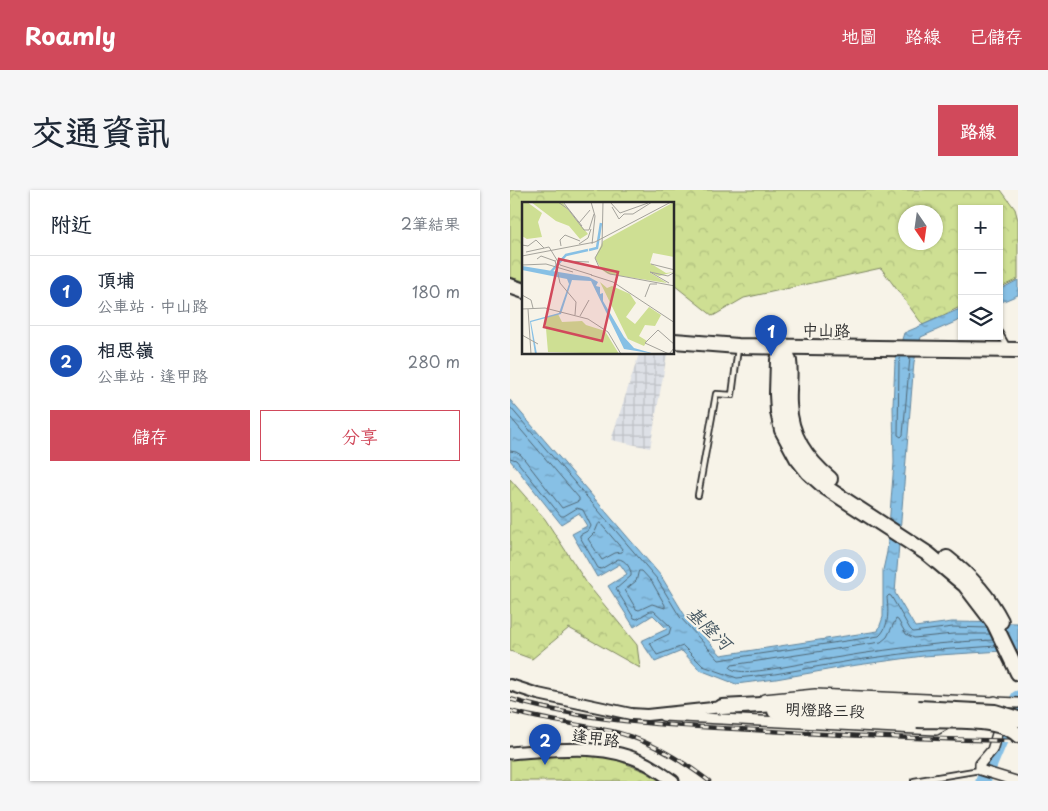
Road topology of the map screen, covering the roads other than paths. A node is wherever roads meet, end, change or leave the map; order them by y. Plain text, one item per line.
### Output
1 (510, 286) edge
2 (522, 290) edge
3 (1003, 337) edge
4 (675, 341) edge
5 (738, 346) junction
6 (783, 346) junction
7 (1013, 350) edge
8 (698, 495) dead end
9 (851, 499) junction
10 (1018, 655) edge
11 (1018, 673) edge
12 (510, 685) edge
13 (956, 700) junction
14 (995, 701) junction
15 (1008, 702) junction
16 (1018, 703) edge
17 (722, 707) junction
18 (918, 714) junction
19 (647, 715) junction
20 (957, 718) junction
21 (1018, 719) edge
22 (1018, 736) edge
23 (510, 753) edge
24 (980, 770) junction
25 (673, 781) edge
26 (914, 781) edge
27 (1016, 781) edge

1 - 2 main road
3 - 7 lane
4 - 5 main road, 中山路
5 - 6 main road, 中山路
5 - 8 lane
6 - 7 main road, 中山路
6 - 9 main road
9 - 10 main road
9 - 11 main road
12 - 19 street, 明燈路三段
13 - 14 street, 明燈路三段
13 - 17 street, 明燈路三段
13 - 20 street
14 - 15 street, 明燈路三段
14 - 20 street, 明燈路三段
15 - 16 street, 明燈路三段
15 - 24 street
17 - 18 main road
17 - 19 street, 明燈路三段
18 - 21 main road, bridge
18 - 22 main road, bridge
19 - 20 street, 明燈路三段
23 - 25 main road, 逢甲路
24 - 26 lane
24 - 27 street

